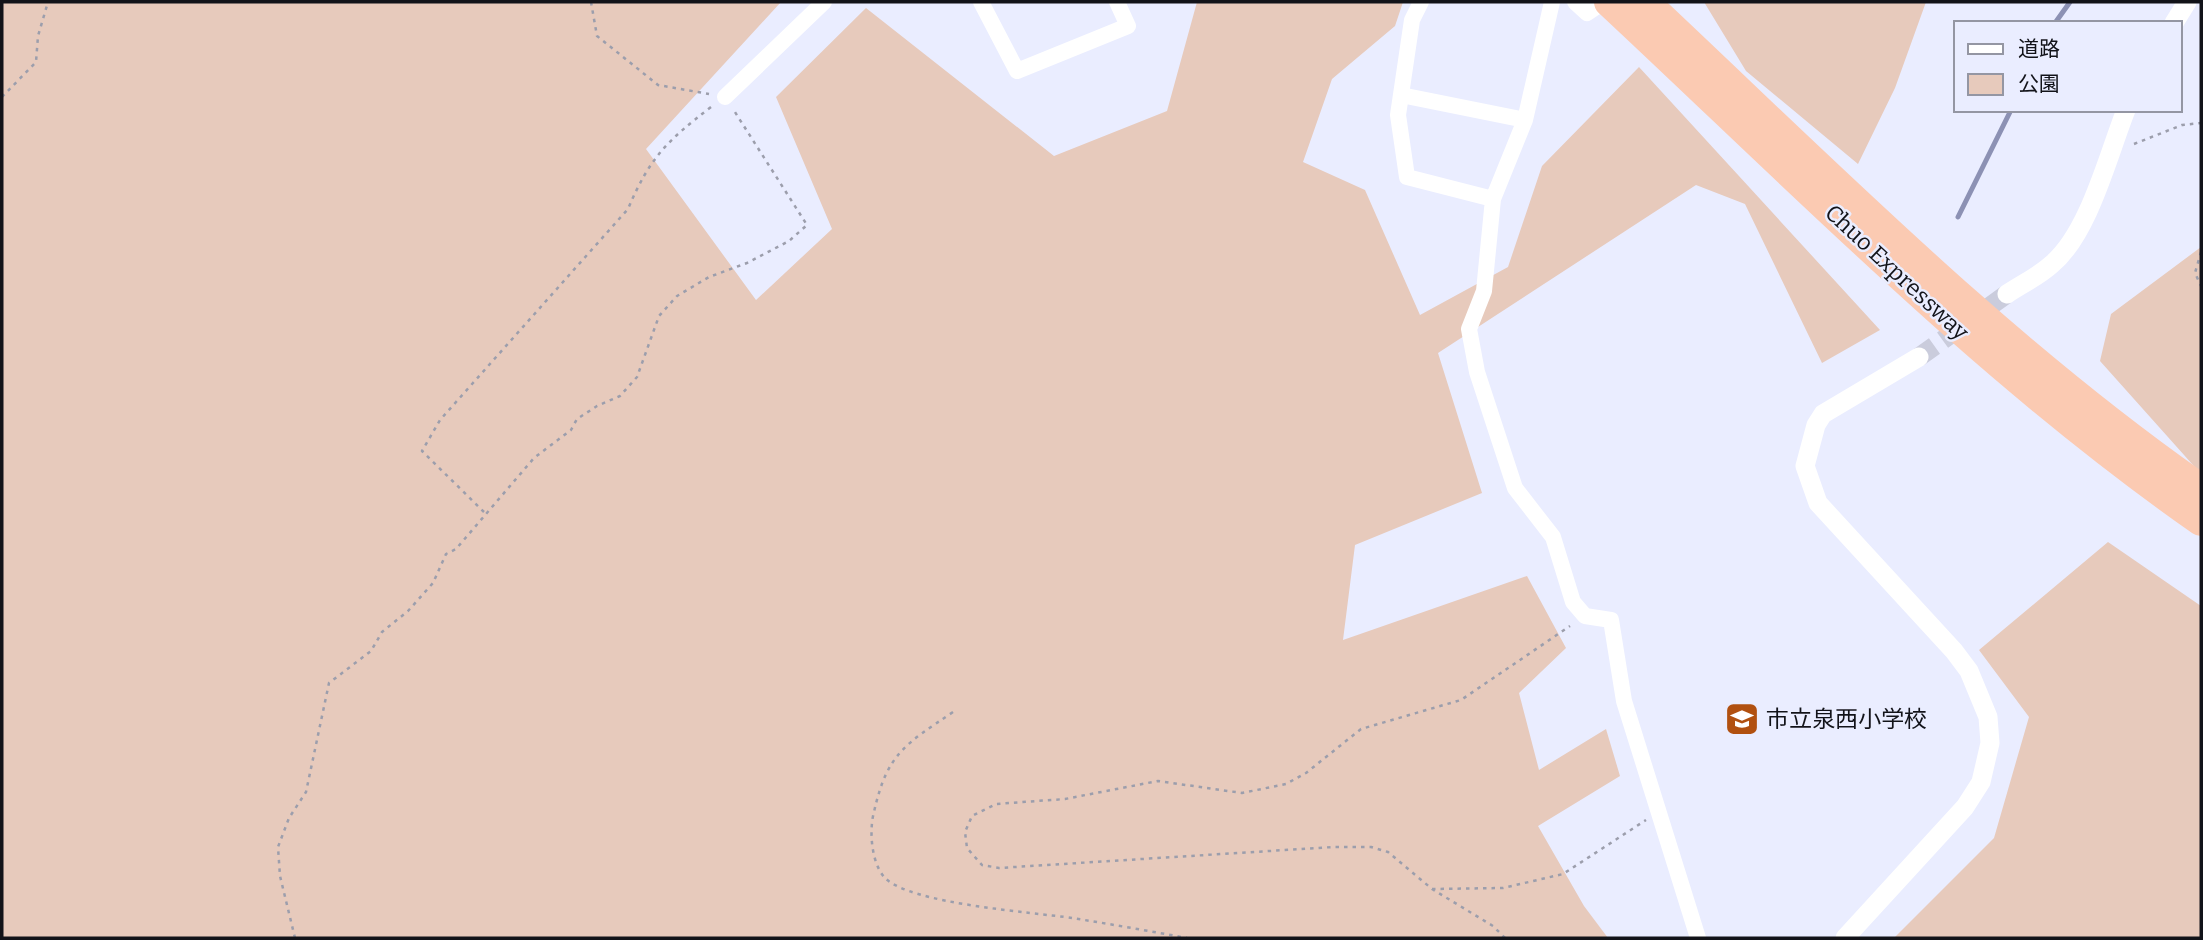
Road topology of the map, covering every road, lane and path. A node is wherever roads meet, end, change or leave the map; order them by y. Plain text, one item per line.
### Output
1 (48, 2) edge
2 (591, 2) edge
3 (824, 2) edge
4 (981, 2) edge
5 (1117, 2) edge
6 (1421, 2) edge
7 (1552, 2) edge
8 (1575, 2) edge
9 (1645, 2) edge
10 (2187, 2) edge
11 (1604, 3) edge
12 (2175, 21) edge
13 (1401, 95) junction
14 (2, 97) edge
15 (725, 97) junction
16 (2125, 112) edge
17 (1525, 120) junction
18 (2201, 123) edge
19 (2113, 143) junction
20 (1493, 198) junction
21 (2201, 252) edge
22 (2201, 285) edge
23 (2007, 294) tunnel mouth
24 (1919, 357) tunnel mouth
25 (2201, 489) edge
26 (485, 512) junction
27 (2201, 521) edge
28 (1584, 616) junction
29 (954, 712) dead end
30 (1657, 812) junction
31 (1432, 888) junction
32 (295, 938) edge
33 (1187, 938) edge
34 (1504, 938) edge
35 (1698, 938) edge
36 (1845, 938) edge

1 - 14 path
2 - 15 path
3 - 15 street
4 - 5 street
6 - 13 street
7 - 17 street
8 - 11 street
9 - 25 highway, Chuo Expressway
10 - 12 street
11 - 27 highway, Chuo Expressway
13 - 17 street
13 - 20 street
15 - 26 path
15 - 26 path
16 - 19 street
17 - 20 street
18 - 19 path
19 - 23 street
20 - 28 street
21 - 22 path
24 - 36 street
26 - 32 path
28 - 30 street
28 - 31 path
29 - 33 path
30 - 31 path
30 - 35 street
31 - 34 path

